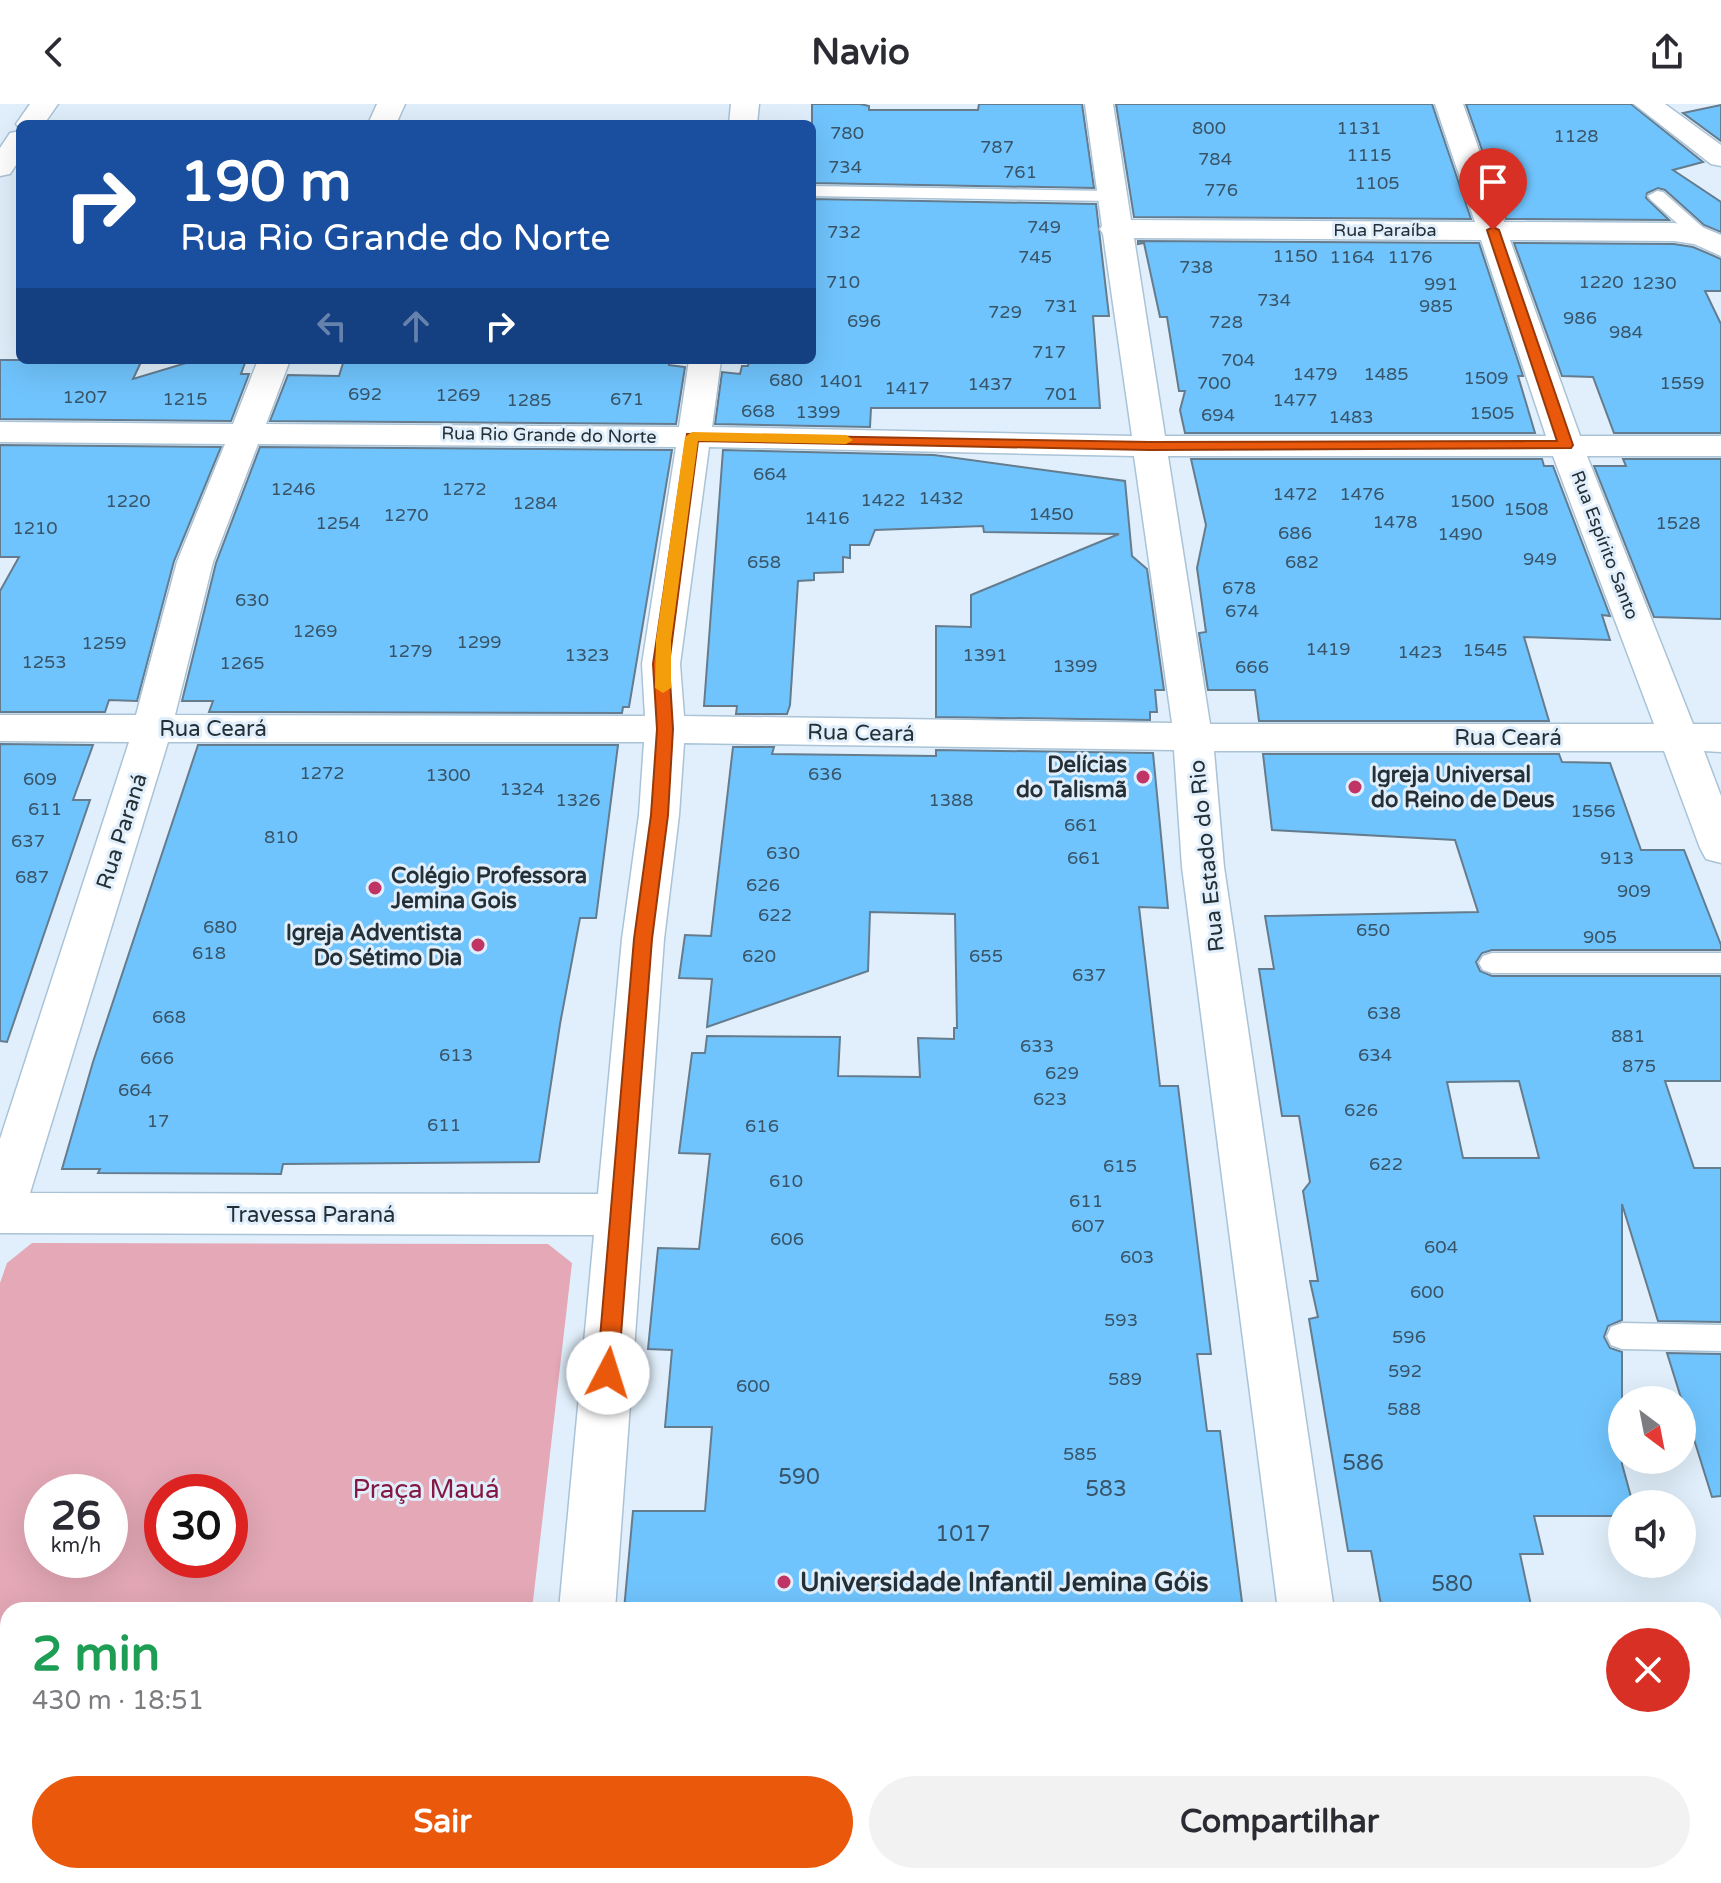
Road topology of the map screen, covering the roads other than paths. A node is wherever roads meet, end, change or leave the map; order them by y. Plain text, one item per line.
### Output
1 (1099, 104) edge
2 (1449, 104) edge
3 (1648, 104) edge
4 (16, 145) edge
5 (1721, 158) edge
6 (0, 168) edge
7 (816, 191) edge
8 (1657, 196) dead end
9 (1112, 212) junction
10 (1493, 230) junction
11 (1712, 241) edge
12 (272, 364) edge
13 (704, 364) edge
14 (244, 431) junction
15 (0, 432) edge
16 (692, 437) junction
17 (1566, 445) junction
18 (1149, 446) junction
19 (1721, 446) edge
20 (0, 728) edge
21 (151, 728) junction
22 (665, 729) junction
23 (1193, 737) junction
24 (1679, 738) junction
25 (1721, 738) edge
26 (1721, 848) edge
27 (1492, 963) dead end
28 (1721, 963) edge
29 (0, 1213) edge
30 (622, 1215) junction
31 (1622, 1336) dead end
32 (1721, 1338) edge
33 (588, 1602) edge
34 (1305, 1602) edge

1 - 9 street, Rua Estado do Rio
2 - 10 street, Rua Espírito Santo
3 - 5 street
4 - 6 street
7 - 9 lane, Rua Paraíba
8 - 11 lane
9 - 10 street, Rua Paraíba
9 - 18 street, Rua Estado do Rio
10 - 11 street, Rua Paraíba
10 - 17 street, Rua Espírito Santo
12 - 14 street, Rua Paraná
13 - 16 street
14 - 15 street, Rua Rio Grande do Norte
14 - 16 street, Rua Rio Grande do Norte
14 - 21 street, Rua Paraná
16 - 18 street, Rua Rio Grande do Norte
16 - 22 street
17 - 18 street, Rua Rio Grande do Norte
17 - 19 street, Rua Rio Grande do Norte
17 - 24 street, Rua Espírito Santo
18 - 23 street, Rua Estado do Rio
20 - 21 street, Rua Ceará
21 - 22 street, Rua Ceará
21 - 29 street, Rua Paraná
22 - 23 street, Rua Ceará
22 - 30 street
23 - 24 street, Rua Ceará
23 - 34 street, Rua Estado do Rio
24 - 25 street, Rua Ceará
24 - 26 street, Rua Espírito Santo
27 - 28 lane
29 - 30 street, Travessa Paraná
30 - 33 street
31 - 32 lane

